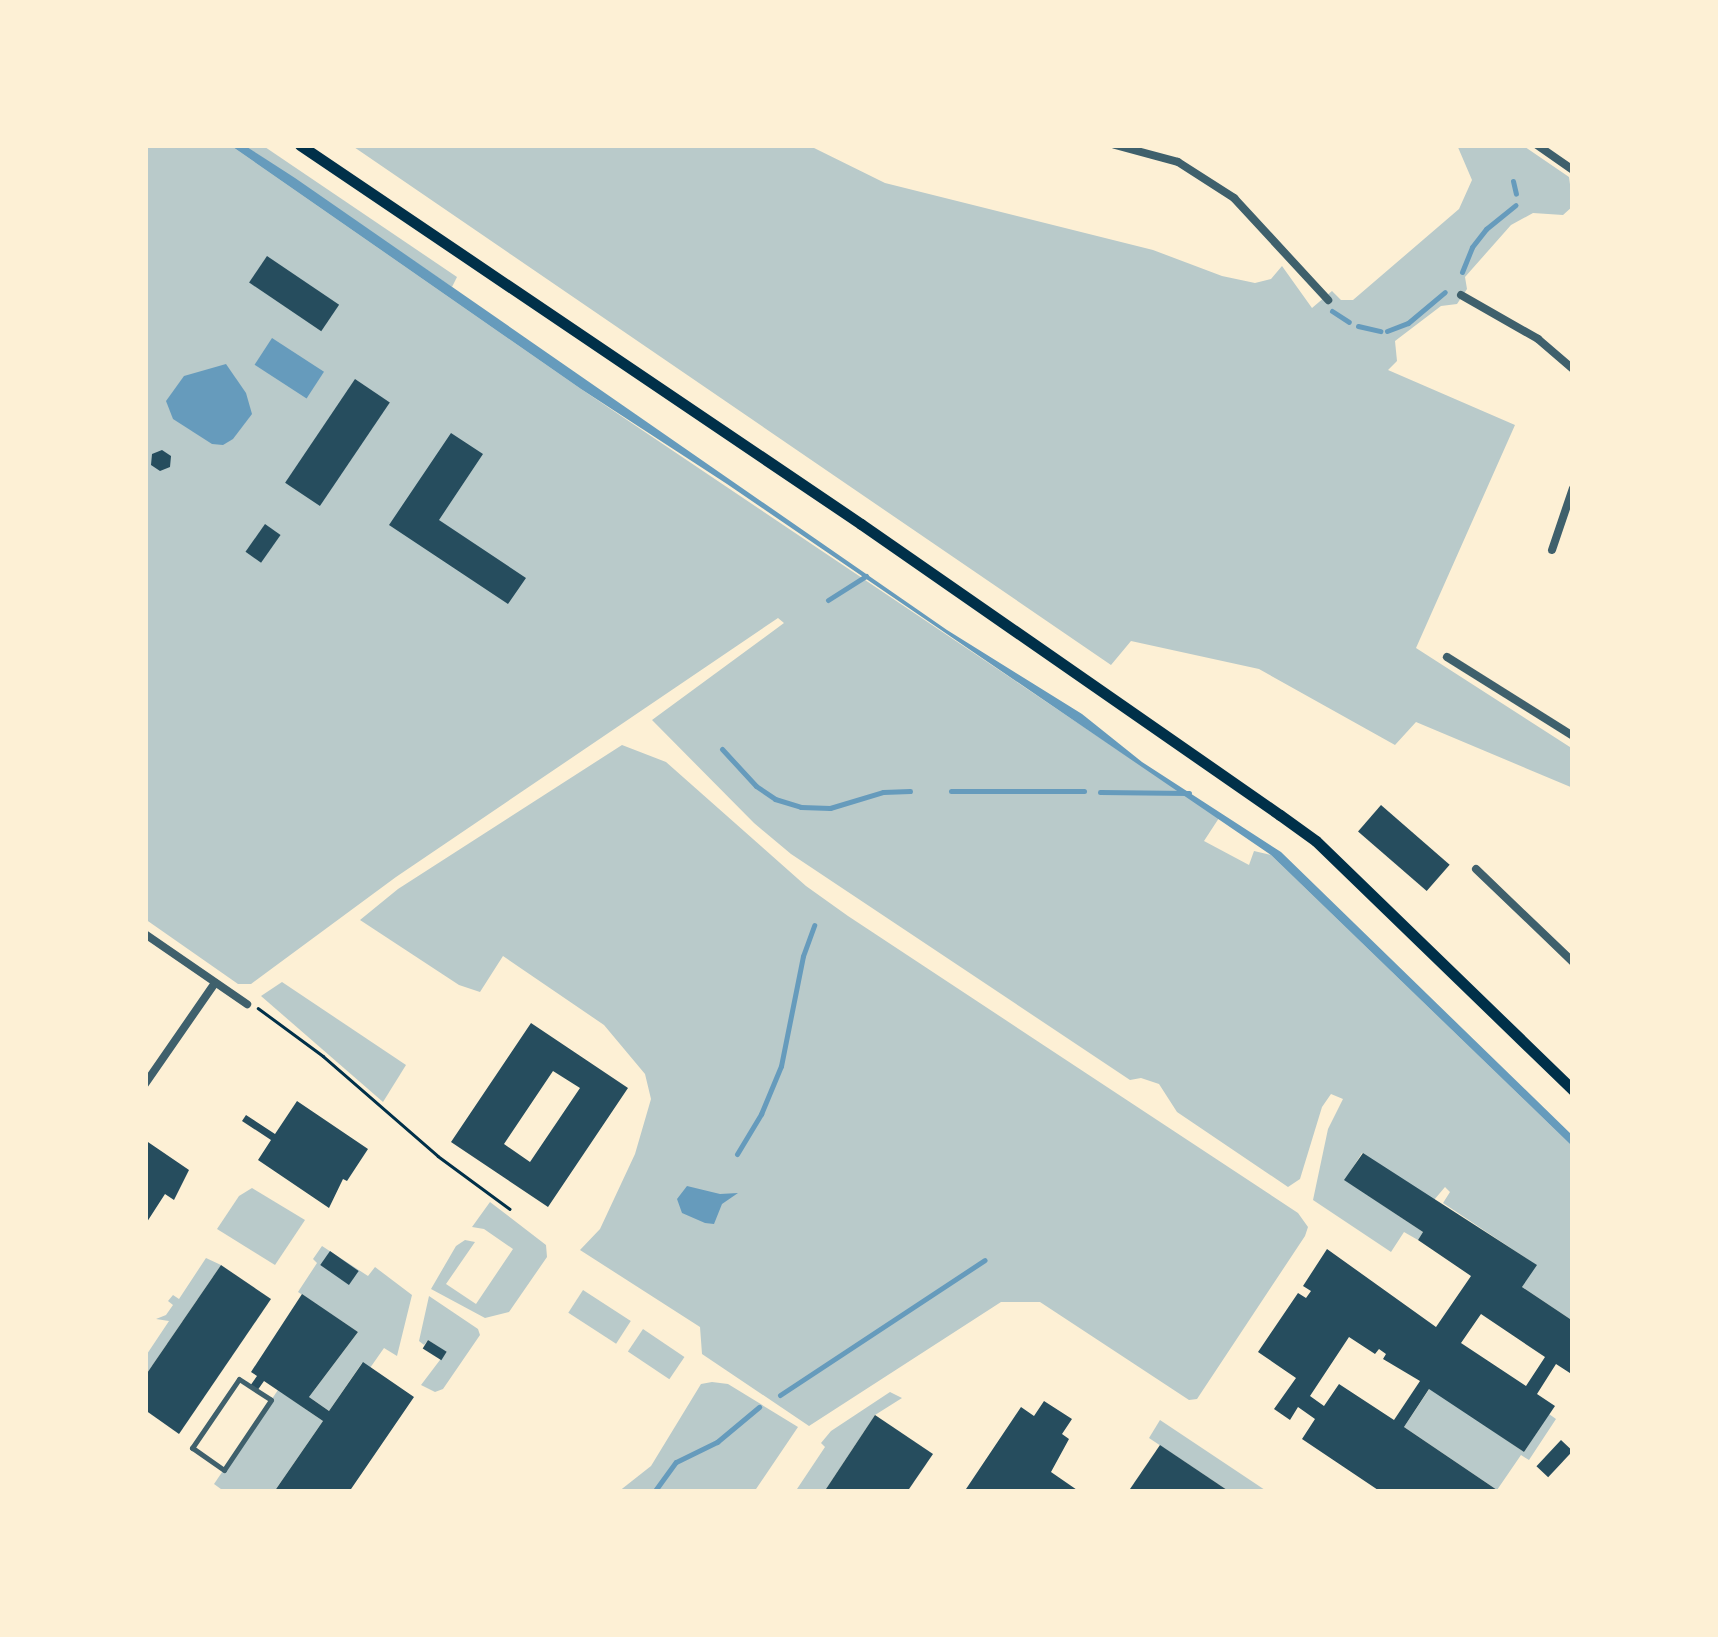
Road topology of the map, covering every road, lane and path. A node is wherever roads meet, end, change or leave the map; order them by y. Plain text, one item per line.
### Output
1 (300, 145) edge
2 (1115, 145) edge
3 (1537, 145) edge
4 (1573, 170) edge
5 (1461, 295) dead end
6 (1328, 300) dead end
7 (1573, 369) edge
8 (1573, 488) edge
9 (1552, 550) dead end
10 (1447, 657) dead end
11 (1573, 736) edge
12 (1476, 868) dead end
13 (145, 934) edge
14 (1573, 962) edge
15 (216, 983) junction
16 (247, 1004) joint
17 (145, 1084) edge
18 (1573, 1090) edge
19 (510, 1209) dead end
20 (224, 1470) joint

1 - 18 main road
2 - 6 street
3 - 4 street
5 - 7 street
8 - 9 street
10 - 11 street
12 - 14 street
13 - 15 street
15 - 16 street
15 - 17 street
16 - 19 path
20 - 20 street

